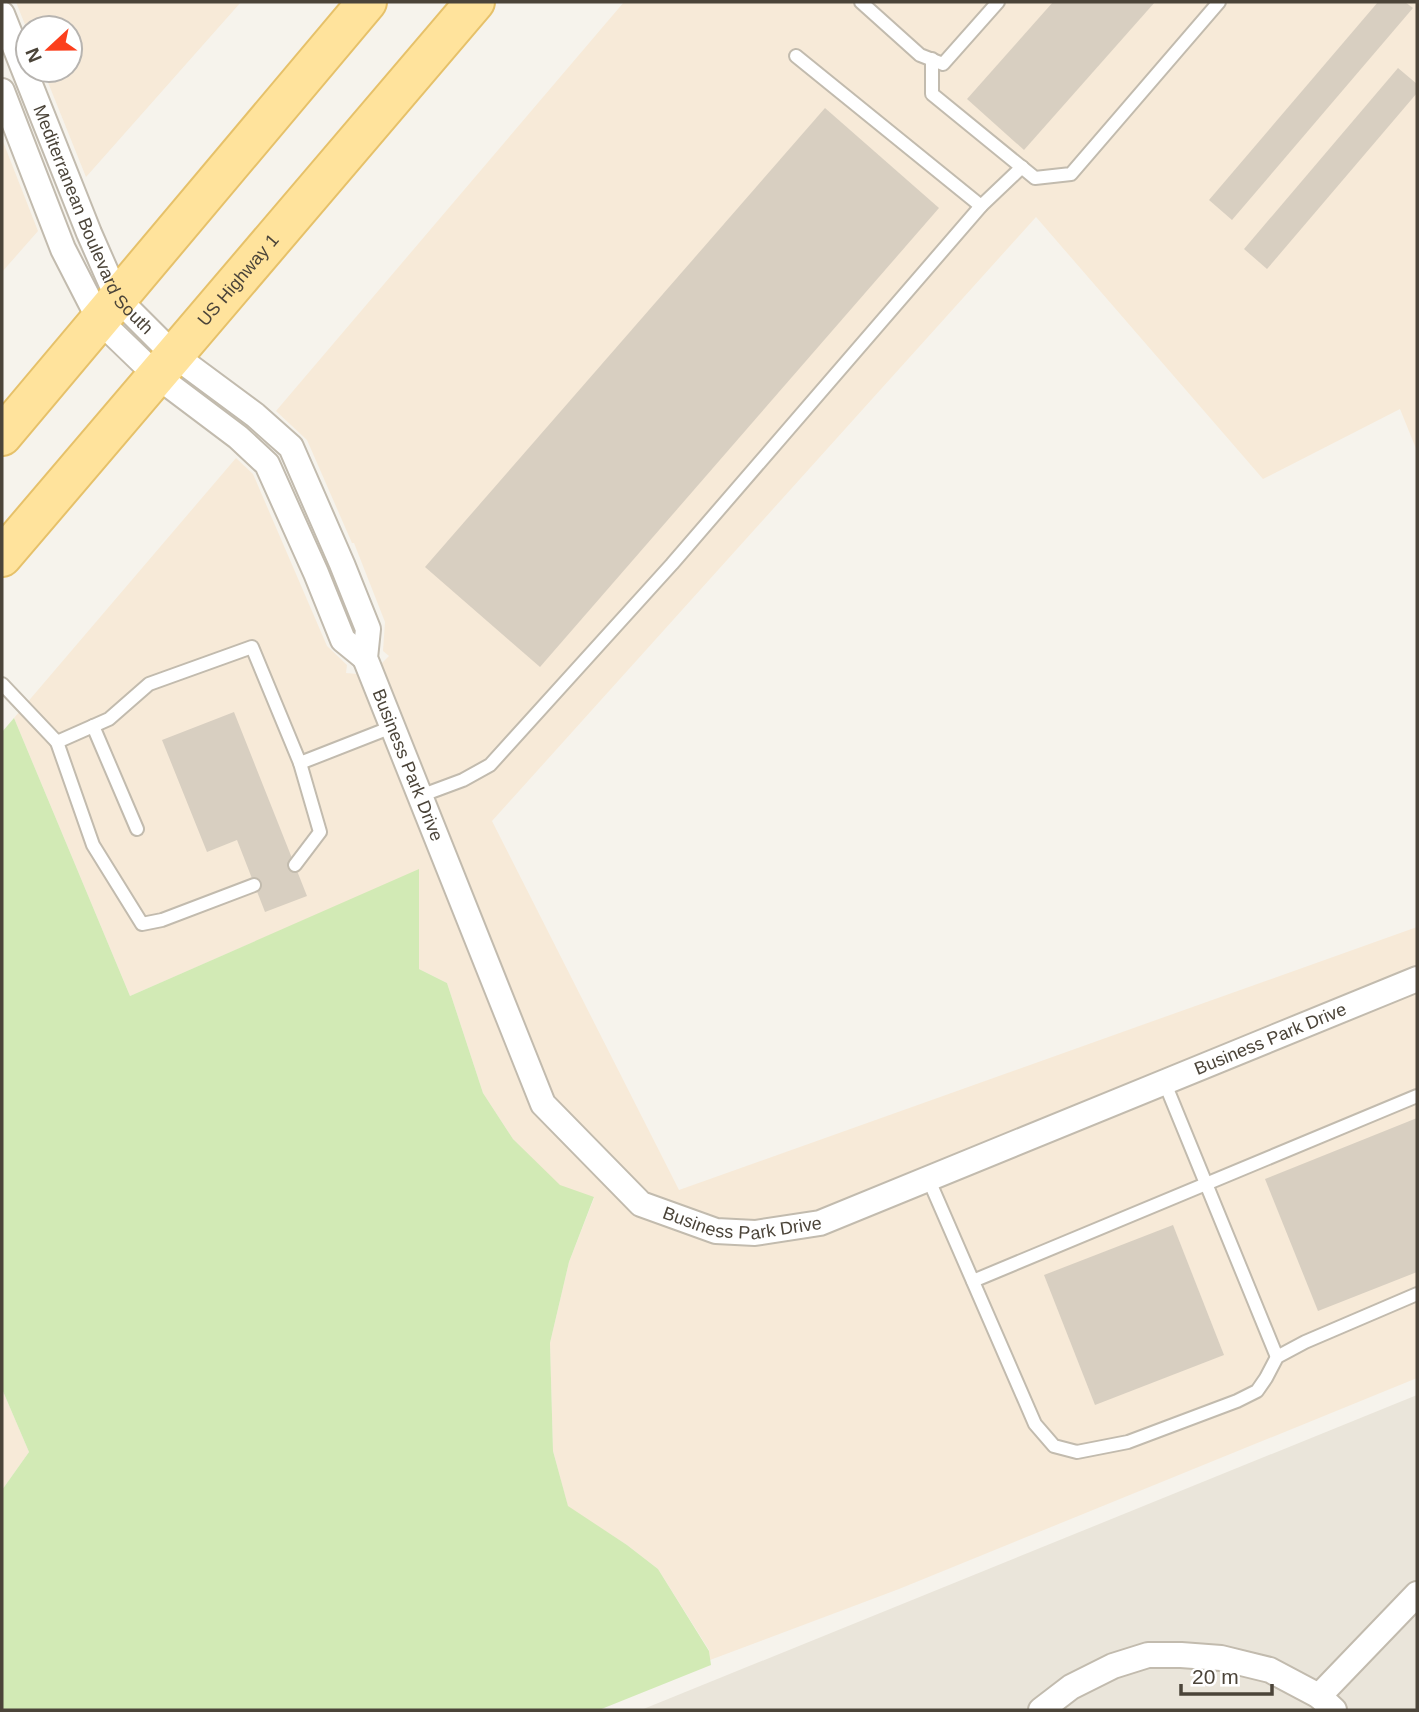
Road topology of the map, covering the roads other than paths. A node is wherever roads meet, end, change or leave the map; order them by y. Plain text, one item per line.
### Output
1 (367, 2) edge
2 (475, 2) edge
3 (861, 2) edge
4 (998, 2) edge
5 (1219, 2) edge
6 (5, 29) edge
7 (796, 56) dead end
8 (932, 59) junction
9 (2, 91) edge
10 (1023, 167) junction
11 (981, 206) junction
12 (109, 310) junction
13 (165, 365) junction
14 (2, 436) edge
15 (2, 557) edge
16 (342, 564) junction
17 (316, 573) junction
18 (365, 658) junction
19 (2, 684) edge
20 (93, 726) junction
21 (392, 727) junction
22 (57, 742) junction
23 (300, 763) junction
24 (420, 796) junction
25 (137, 829) dead end
26 (295, 865) dead end
27 (254, 885) dead end
28 (1417, 979) edge
29 (1164, 1081) junction
30 (1417, 1096) edge
31 (928, 1178) junction
32 (1206, 1184) junction
33 (973, 1281) junction
34 (1417, 1294) edge
35 (1277, 1357) junction
36 (1417, 1594) edge
37 (1326, 1703) edge
38 (1041, 1710) edge

1 - 12 main road
2 - 13 main road, US Highway 1
3 - 8 lane
4 - 8 lane
5 - 10 lane
6 - 12 street, Mediterranean Boulevard South
7 - 11 lane
8 - 10 lane
9 - 12 street, Mediterranean Boulevard South
10 - 11 lane
11 - 24 lane
12 - 13 street, Mediterranean Boulevard South
12 - 14 main road
13 - 15 main road, US Highway 1
13 - 16 street, Business Park Drive
13 - 17 street, Business Park Drive
16 - 17 street
16 - 18 street, Business Park Drive
17 - 18 street, Business Park Drive
18 - 21 street, Business Park Drive
19 - 22 lane
20 - 22 lane
20 - 23 lane
20 - 25 lane
21 - 23 lane
21 - 24 street, Business Park Drive
22 - 27 lane
23 - 26 lane
24 - 31 street, Business Park Drive
28 - 29 street, Business Park Drive
29 - 31 street, Business Park Drive
29 - 32 lane
30 - 32 lane
31 - 33 lane
32 - 33 lane
32 - 35 lane
33 - 35 lane
34 - 35 lane
36 - 37 street
37 - 38 street

